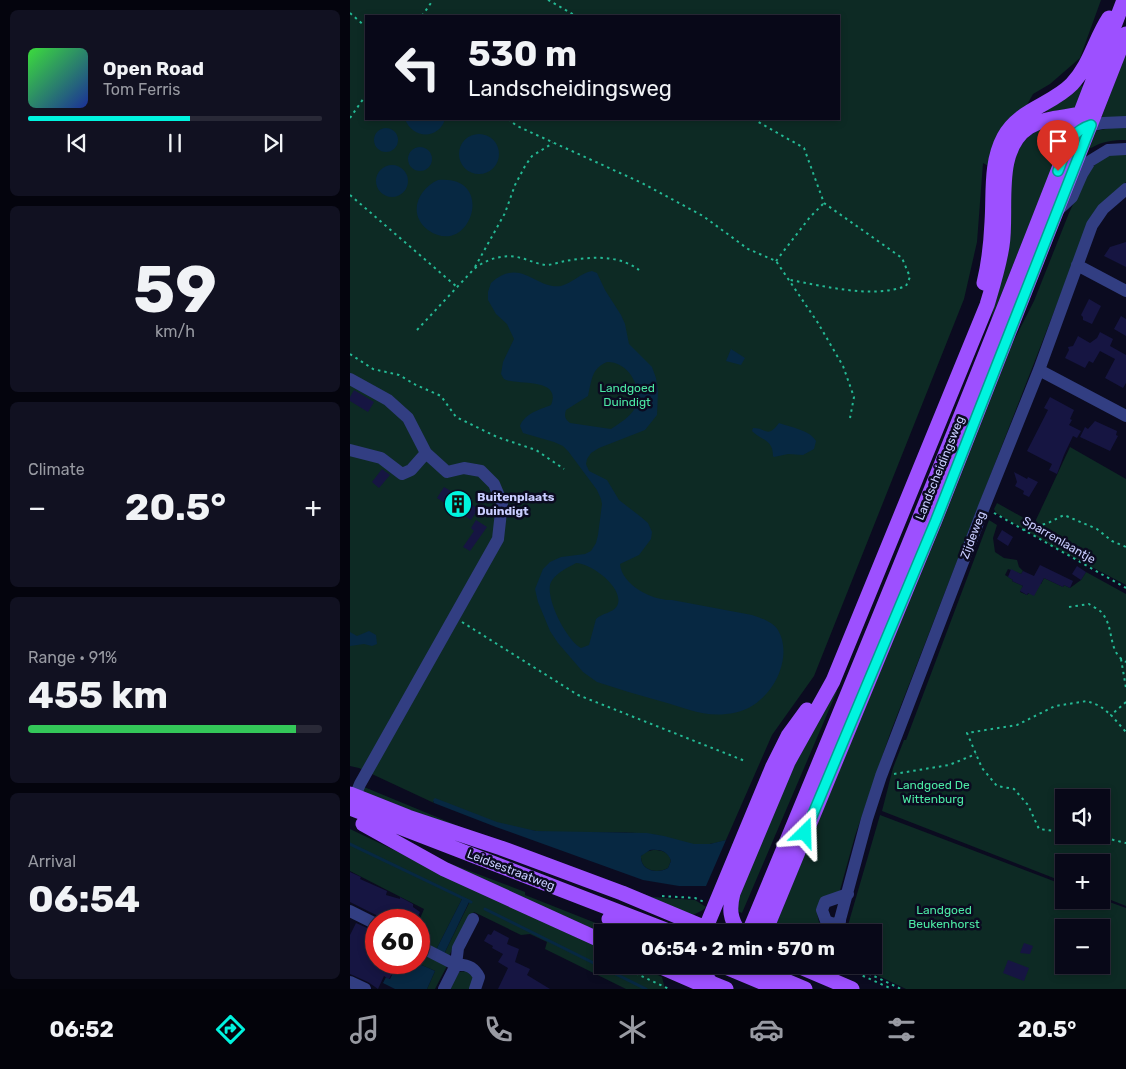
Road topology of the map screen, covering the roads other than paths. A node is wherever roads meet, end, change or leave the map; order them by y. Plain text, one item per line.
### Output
1 (1123, 0) edge
2 (1126, 34) edge
3 (1086, 120) junction
4 (1126, 122) edge
5 (1126, 149) edge
6 (1126, 189) edge
7 (1058, 210) junction
8 (1077, 266) junction
9 (1126, 291) edge
10 (969, 345) junction
11 (1039, 370) junction
12 (350, 379) edge
13 (1126, 416) edge
14 (350, 450) edge
15 (426, 453) junction
16 (844, 655) junction
17 (352, 799) edge
18 (356, 821) edge
19 (529, 883) junction
20 (848, 894) junction
21 (350, 911) edge
22 (365, 918) edge
23 (473, 919) dead end
24 (624, 924) edge
25 (648, 924) edge
26 (693, 924) edge
27 (711, 924) edge
28 (733, 924) edge
29 (760, 924) edge
30 (760, 924) edge
31 (594, 938) edge
32 (430, 952) edge
33 (456, 965) junction
34 (682, 974) edge
35 (703, 974) edge
36 (732, 974) edge
37 (747, 974) edge
38 (781, 976) edge
39 (350, 982) edge
40 (704, 982) junction
41 (365, 989) edge
42 (444, 989) edge
43 (475, 989) edge
44 (726, 989) edge
45 (741, 989) edge
46 (805, 989) edge
47 (852, 989) edge

1 - 3 main road, Landscheidingsweg
1 - 10 main road
2 - 3 main road
3 - 4 street
3 - 7 main road, Landscheidingsweg
3 - 10 main road
3 - 29 main road, Landscheidingsweg
5 - 7 street
6 - 8 street, Zijdeweg
7 - 30 main road, Landscheidingsweg
8 - 9 street
8 - 11 street, Zijdeweg
10 - 16 main road
11 - 13 street
11 - 20 street, Zijdeweg
12 - 15 street
14 - 15 street
15 - 17 street
16 - 27 main road
16 - 28 main road
17 - 19 main road, Leidsestraatweg
17 - 26 main road
18 - 19 main road, Leidsestraatweg
18 - 31 main road
19 - 24 main road, Leidsestraatweg
19 - 25 main road, Leidsestraatweg
20 - 20 street, Zijdeweg
21 - 22 street
23 - 33 street
32 - 33 street
33 - 42 street
33 - 43 street
34 - 40 main road
35 - 40 main road
36 - 44 main road
37 - 45 main road
38 - 46 main road
38 - 47 main road
39 - 41 street
40 - 44 main road

